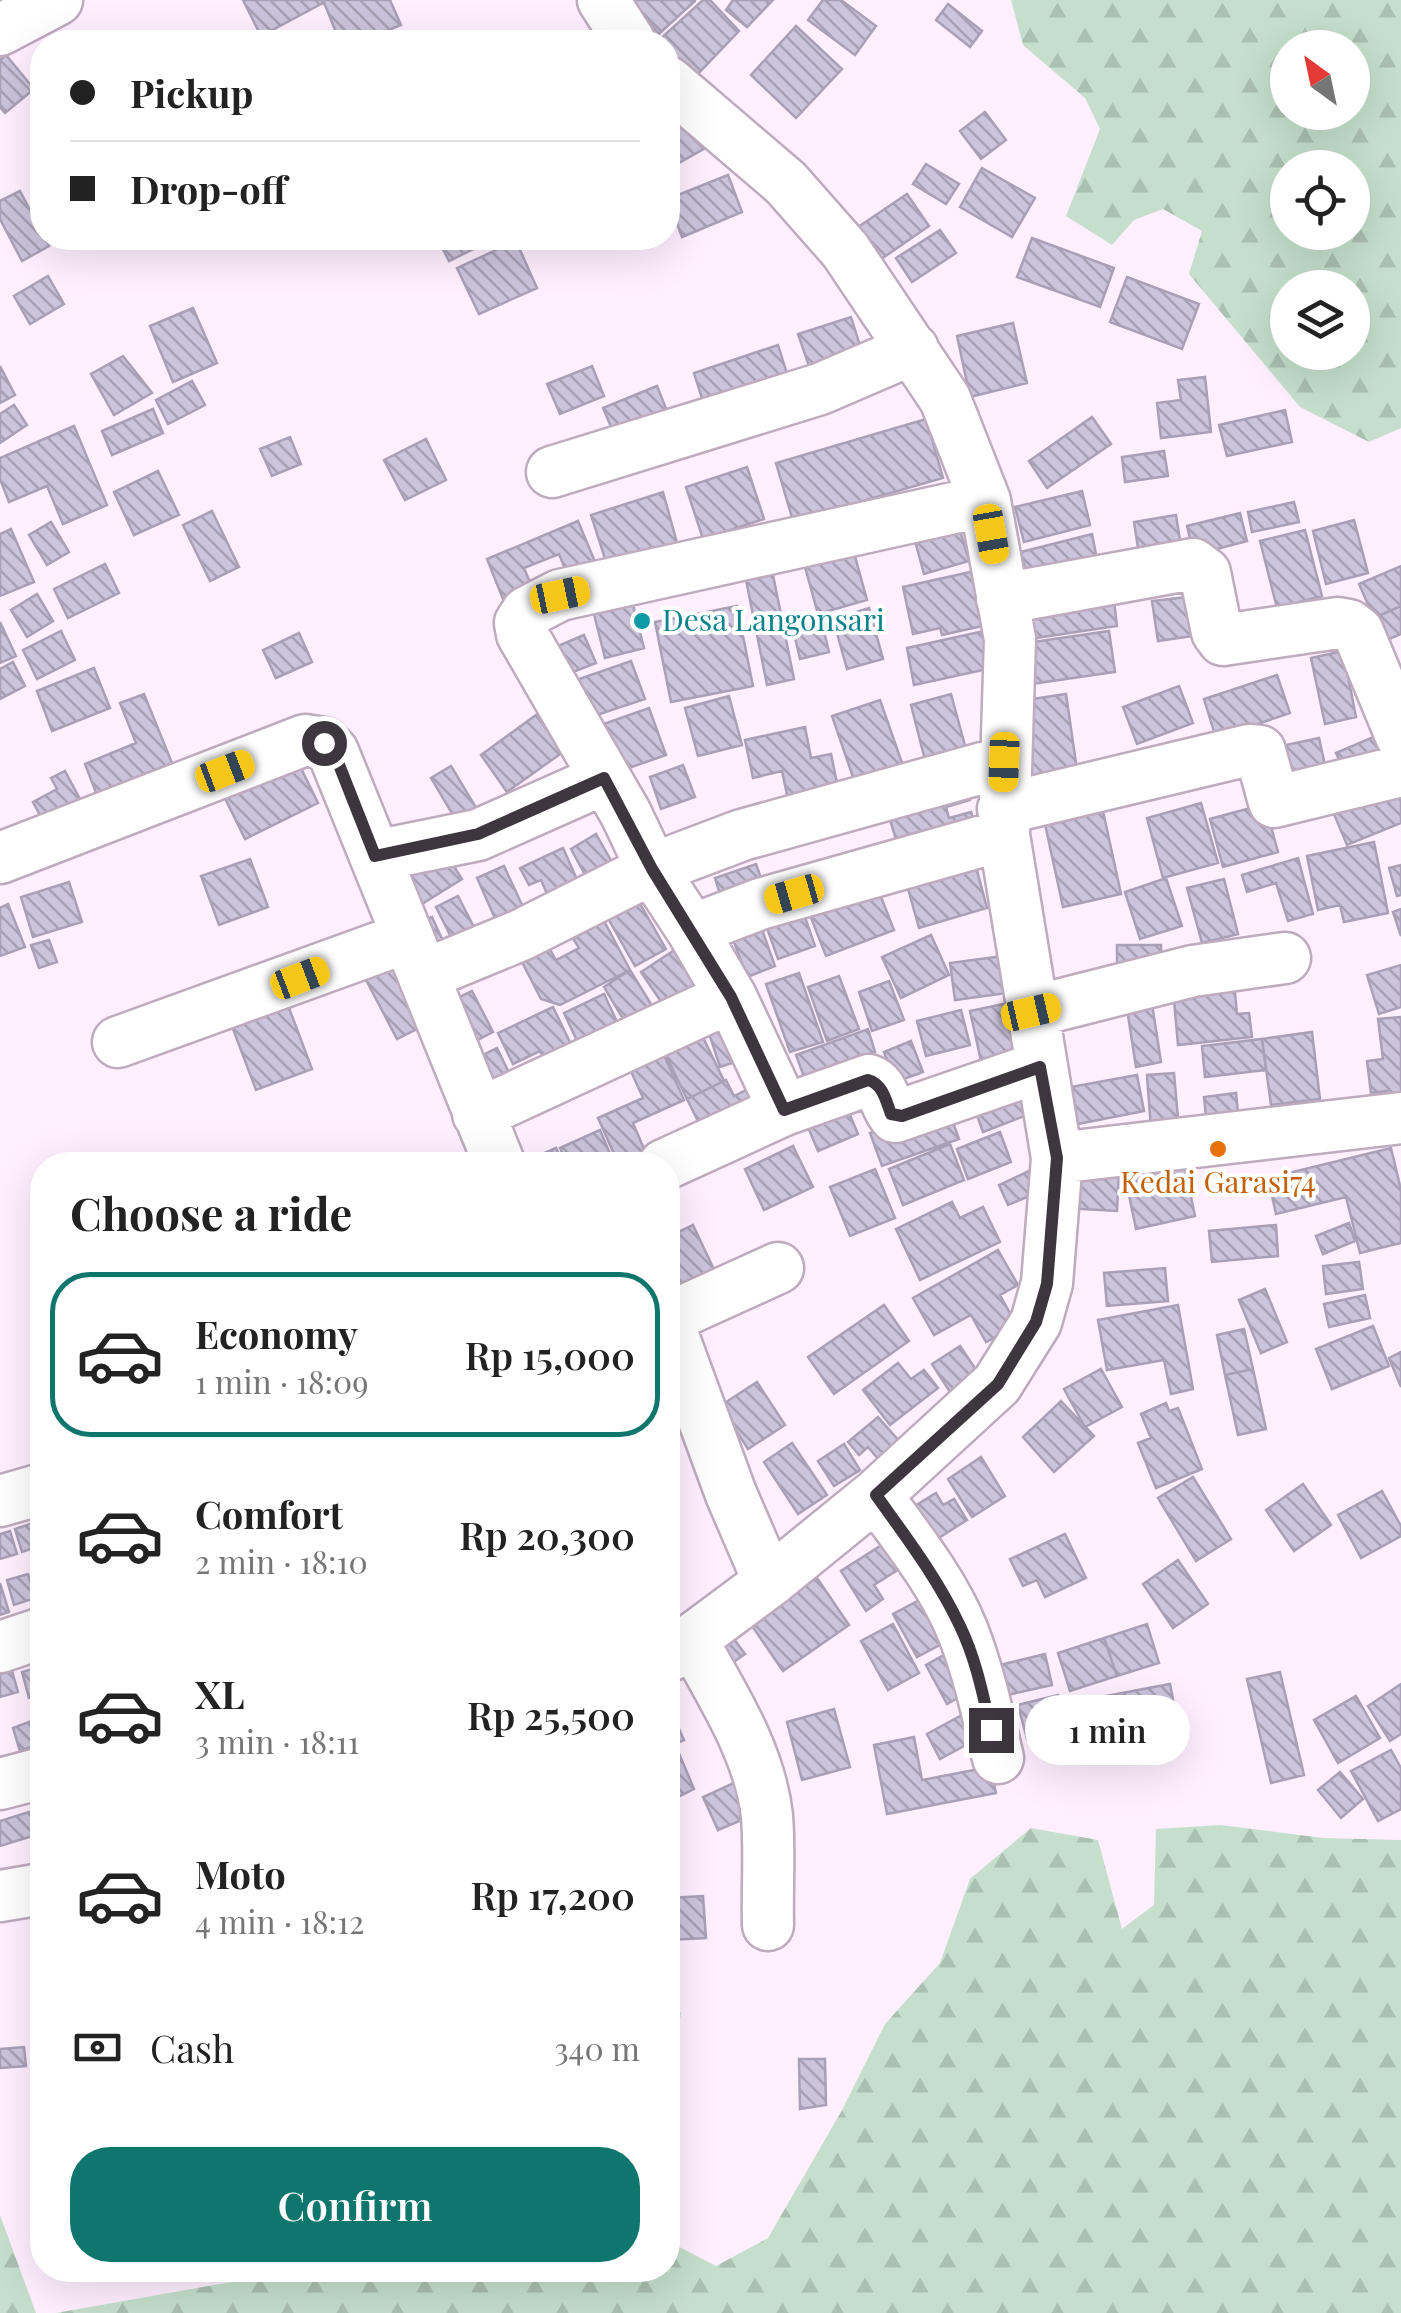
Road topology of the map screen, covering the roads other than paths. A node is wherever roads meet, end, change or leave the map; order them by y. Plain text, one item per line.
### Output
1 (58, 0) edge
2 (603, 0) edge
3 (0, 30) edge
4 (622, 30) edge
5 (680, 92) edge
6 (913, 349) junction
7 (552, 472) dead end
8 (985, 501) junction
9 (1002, 599) junction
10 (1401, 736) edge
11 (1401, 771) edge
12 (604, 778) junction
13 (1004, 802) junction
14 (807, 816) junction
15 (375, 856) junction
16 (0, 858) edge
17 (652, 869) junction
18 (829, 883) junction
19 (692, 930) junction
20 (416, 956) junction
21 (1284, 958) dead end
22 (731, 997) junction
23 (1031, 1012) junction
24 (118, 1042) dead end
25 (1040, 1067) junction
26 (784, 1110) junction
27 (478, 1114) junction
28 (1401, 1118) edge
29 (494, 1152) edge
30 (680, 1158) edge
31 (1057, 1158) junction
32 (778, 1268) dead end
33 (680, 1314) edge
34 (680, 1354) edge
35 (30, 1492) edge
36 (876, 1495) junction
37 (0, 1501) edge
38 (769, 1582) junction
39 (30, 1638) edge
40 (0, 1647) edge
41 (680, 1648) edge
42 (998, 1758) dead end
43 (30, 1776) edge
44 (0, 1784) edge
45 (30, 1890) edge
46 (0, 1896) edge
47 (768, 1924) dead end

1 - 3 street
2 - 4 street
5 - 6 street
6 - 7 street
6 - 8 street
8 - 9 street
8 - 12 street
9 - 10 street
9 - 13 street
11 - 13 street
12 - 15 street
12 - 17 street
13 - 14 street
13 - 18 street
13 - 23 street
14 - 17 street
14 - 18 street
15 - 16 street
15 - 20 street
17 - 19 street
17 - 20 street
18 - 19 street
19 - 22 street
20 - 24 street
20 - 27 street
21 - 23 street
22 - 26 street
22 - 27 street
23 - 25 street
25 - 26 street
25 - 31 street
26 - 30 street
27 - 29 street
28 - 31 street
31 - 36 street
32 - 33 street
34 - 38 street
35 - 37 street
36 - 38 street
36 - 42 street
38 - 41 street
39 - 40 street
41 - 47 street
43 - 44 street
45 - 46 street

